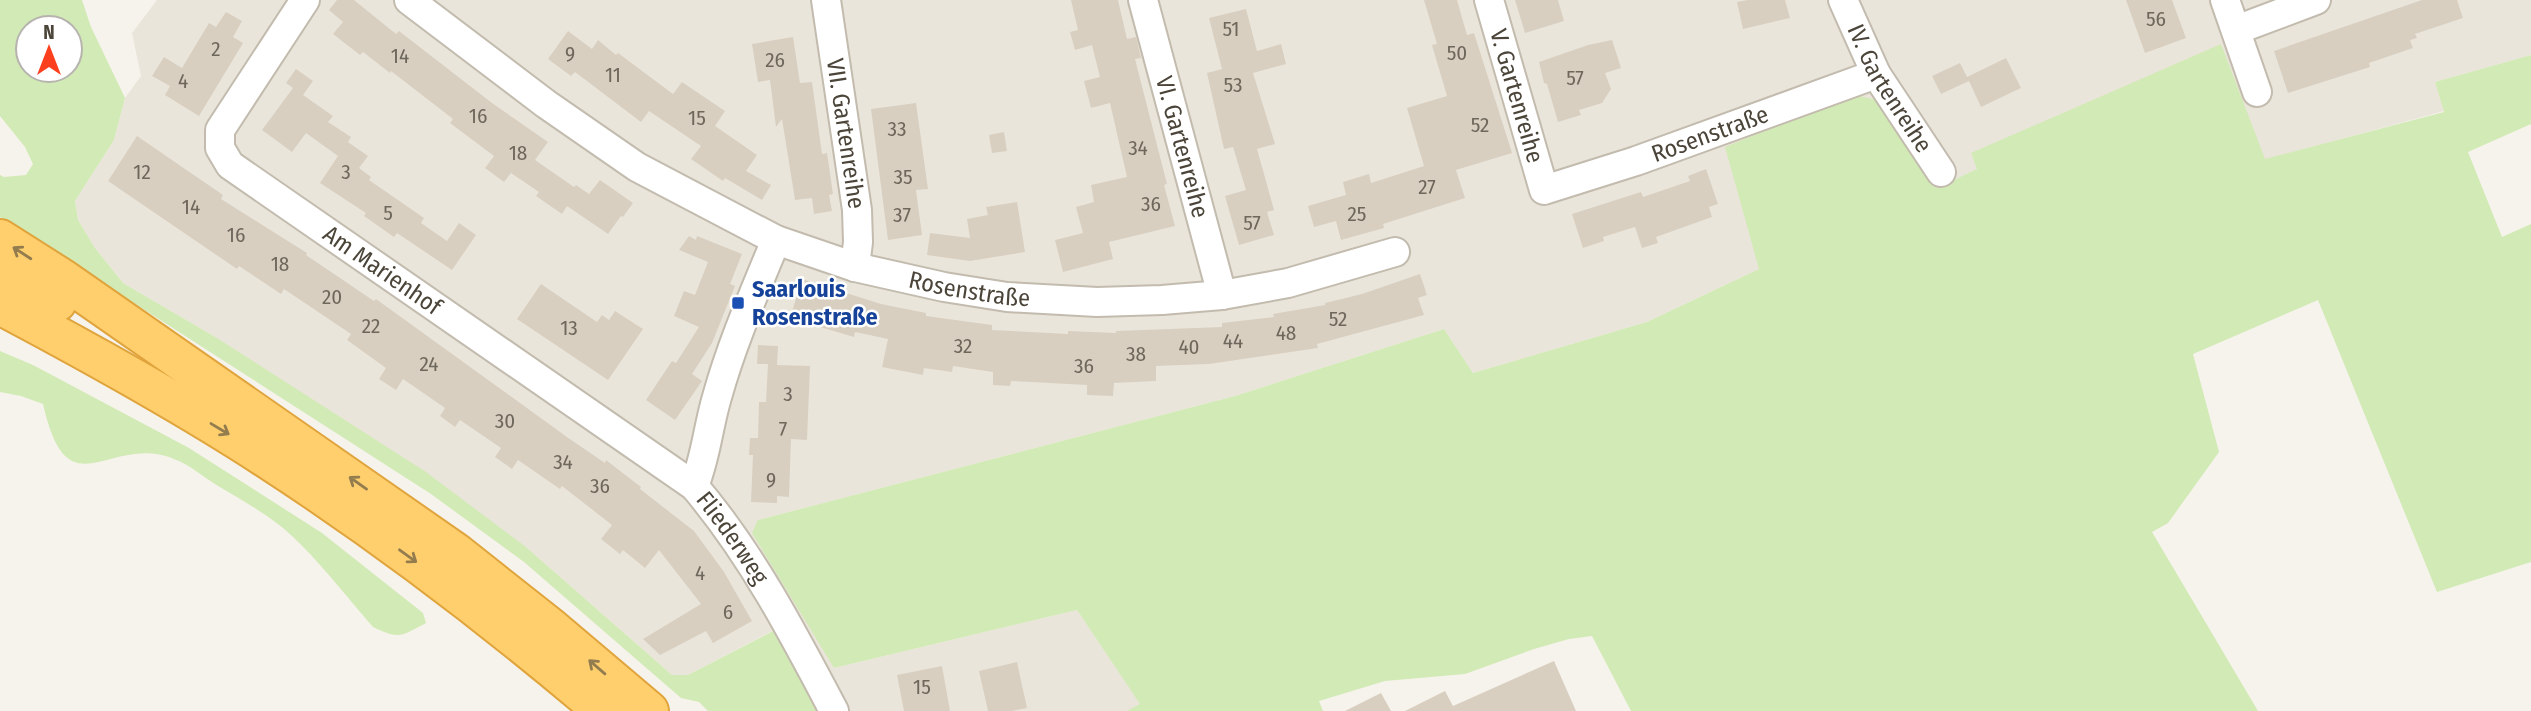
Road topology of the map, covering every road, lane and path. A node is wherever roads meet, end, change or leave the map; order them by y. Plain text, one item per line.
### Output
1 (305, 0) edge
2 (409, 0) edge
3 (826, 0) edge
4 (1143, 0) edge
5 (1489, 0) edge
6 (1843, 0) edge
7 (2224, 0) edge
8 (2316, 0) edge
9 (2236, 30) junction
10 (1876, 74) junction
11 (2257, 92) dead end
12 (1941, 172) dead end
13 (1544, 190) joint
14 (0, 239) edge
15 (776, 240) junction
16 (1395, 252) dead end
17 (855, 267) junction
18 (0, 272) edge
19 (1222, 295) junction
20 (0, 305) edge
21 (0, 323) edge
22 (161, 393) junction
23 (280, 431) junction
24 (694, 486) junction
25 (603, 711) edge
26 (649, 711) edge
27 (834, 711) edge

1 - 24 street, Am Marienhof
2 - 15 street, Rosenstraße
3 - 17 street, VII. Gartenreihe
4 - 19 street, VI. Gartenreihe
5 - 13 street, V. Gartenreihe
6 - 10 street, IV. Gartenreihe
7 - 9 street
8 - 9 street
9 - 11 street
10 - 12 street, IV. Gartenreihe
10 - 13 street, Rosenstraße
23 -> 14 highway
15 - 17 street, Rosenstraße
15 - 24 street, Fliederweg
16 - 19 street, Rosenstraße
17 - 19 street, Rosenstraße
18 - 23 highway
20 - 22 highway
21 - 22 highway
22 -> 25 highway
26 -> 23 highway
24 - 27 street, Fliederweg

